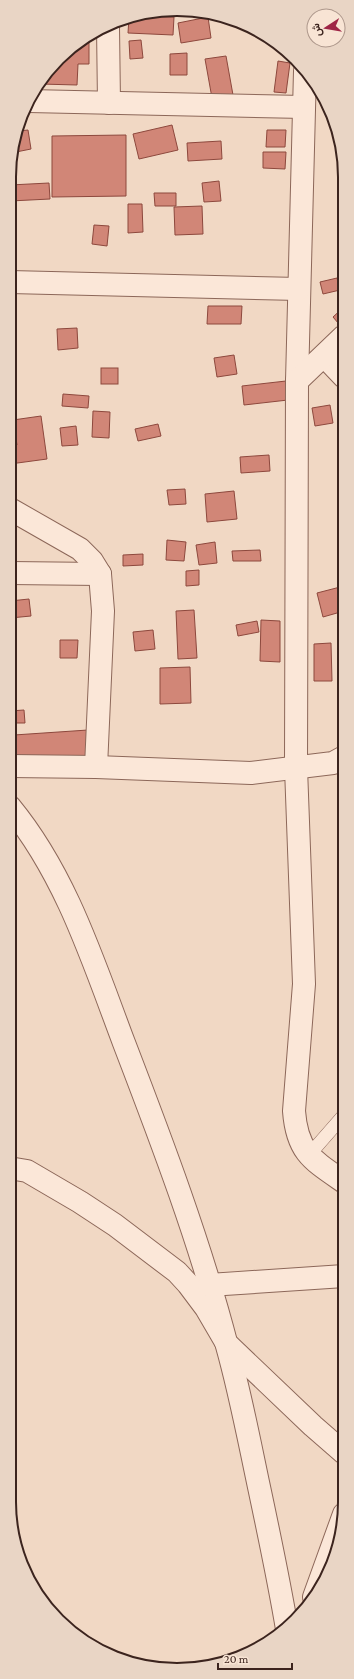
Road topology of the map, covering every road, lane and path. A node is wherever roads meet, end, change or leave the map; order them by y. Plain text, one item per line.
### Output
1 (108, 32) edge
2 (305, 79) edge
3 (35, 101) edge
4 (109, 103) junction
5 (304, 107) junction
6 (16, 282) edge
7 (299, 288) junction
8 (338, 342) edge
9 (324, 356) junction
10 (338, 371) edge
11 (297, 381) junction
12 (16, 512) edge
13 (16, 573) edge
14 (100, 574) junction
15 (338, 760) edge
16 (16, 766) edge
17 (96, 767) junction
18 (296, 768) junction
19 (16, 815) edge
20 (338, 1122) edge
21 (309, 1155) junction
22 (16, 1168) edge
23 (338, 1178) edge
24 (338, 1276) edge
25 (209, 1284) junction
26 (227, 1344) junction
27 (338, 1447) edge
28 (286, 1621) edge

1 - 4 street
2 - 5 street
3 - 4 street
4 - 5 street
5 - 7 street
6 - 7 street
7 - 11 street
8 - 9 street
9 - 10 street
9 - 11 street
11 - 18 street
12 - 14 street
13 - 14 street
14 - 17 street
15 - 18 street
16 - 17 street
17 - 18 street
18 - 21 street
19 - 25 street
20 - 21 lane
21 - 23 street
22 - 26 street
24 - 25 street
25 - 26 street
26 - 27 street
26 - 28 street

